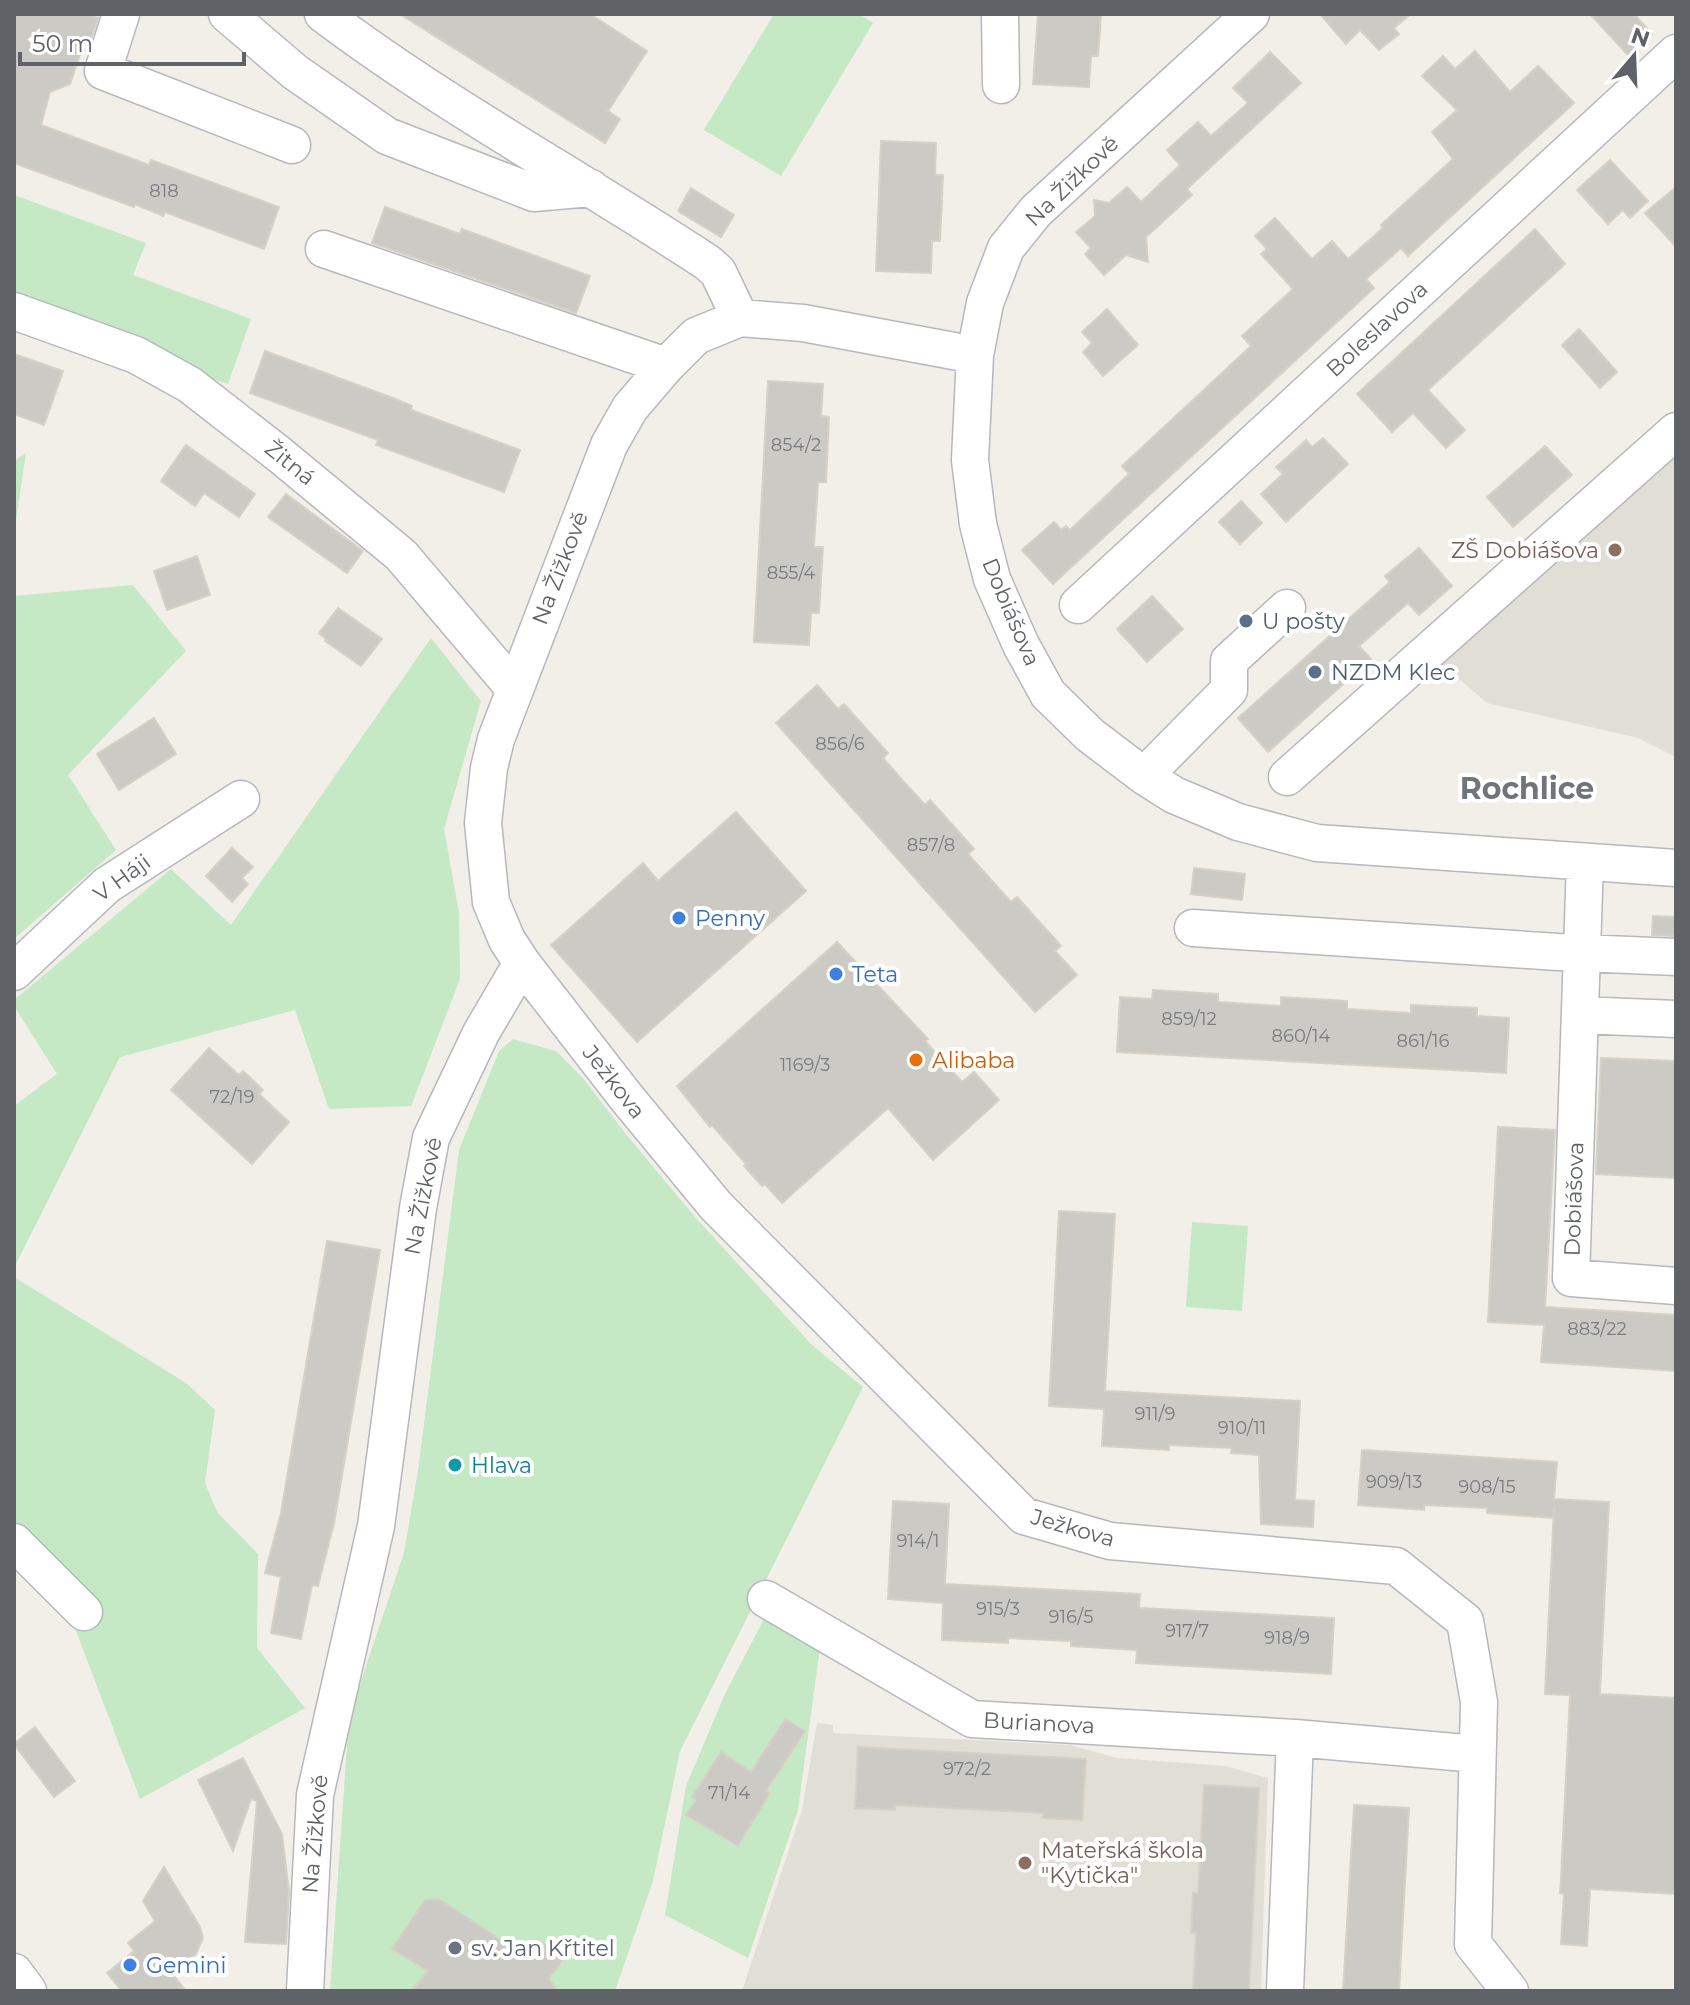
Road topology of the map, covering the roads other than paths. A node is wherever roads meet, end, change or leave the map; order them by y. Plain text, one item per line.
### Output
1 (121, 14) edge
2 (227, 14) edge
3 (323, 14) edge
4 (1000, 14) edge
5 (1251, 14) edge
6 (1676, 53) edge
7 (1001, 85) dead end
8 (292, 145) dead end
9 (591, 188) junction
10 (324, 249) dead end
11 (14, 311) edge
12 (740, 318) junction
13 (975, 355) junction
14 (666, 366) junction
15 (1676, 431) edge
16 (1078, 605) dead end
17 (1287, 608) dead end
18 (514, 688) junction
19 (1144, 776) junction
20 (1287, 777) dead end
21 (241, 799) dead end
22 (1585, 862) junction
23 (1676, 868) edge
24 (1193, 928) dead end
25 (1582, 954) junction
26 (1676, 957) edge
27 (522, 963) junction
28 (14, 972) edge
29 (1580, 1015) junction
30 (1676, 1019) edge
31 (1676, 1286) edge
32 (14, 1542) edge
33 (766, 1599) dead end
34 (84, 1612) dead end
35 (1295, 1738) junction
36 (1477, 1754) junction
37 (14, 1972) edge
38 (28, 1991) edge
39 (305, 1991) edge
40 (1285, 1991) edge
41 (1510, 1991) edge

1 - 8 street
2 - 9 street
3 - 9 street
4 - 7 street
5 - 13 street, Na Žižkově
6 - 16 street, Boleslavova
9 - 12 street
10 - 14 street
11 - 18 street, Žitná
12 - 13 street, Na Žižkově
12 - 14 street, Na Žižkově
13 - 19 street, Dobiášova
14 - 18 street, Na Žižkově
15 - 20 street
17 - 19 street
18 - 27 street, Na Žižkově
19 - 22 street, Dobiášova
21 - 28 street, V Háji
22 - 23 street, Dobiášova
22 - 25 street, Dobiášova
24 - 25 street
25 - 26 street
25 - 29 street, Dobiášova
27 - 36 street, Ježkova
27 - 39 street, Na Žižkově
29 - 30 street
29 - 31 street, Dobiášova
32 - 34 street
33 - 35 street, Burianova
35 - 36 street, Burianova
35 - 40 street
36 - 41 street, Ježkova
37 - 38 street

